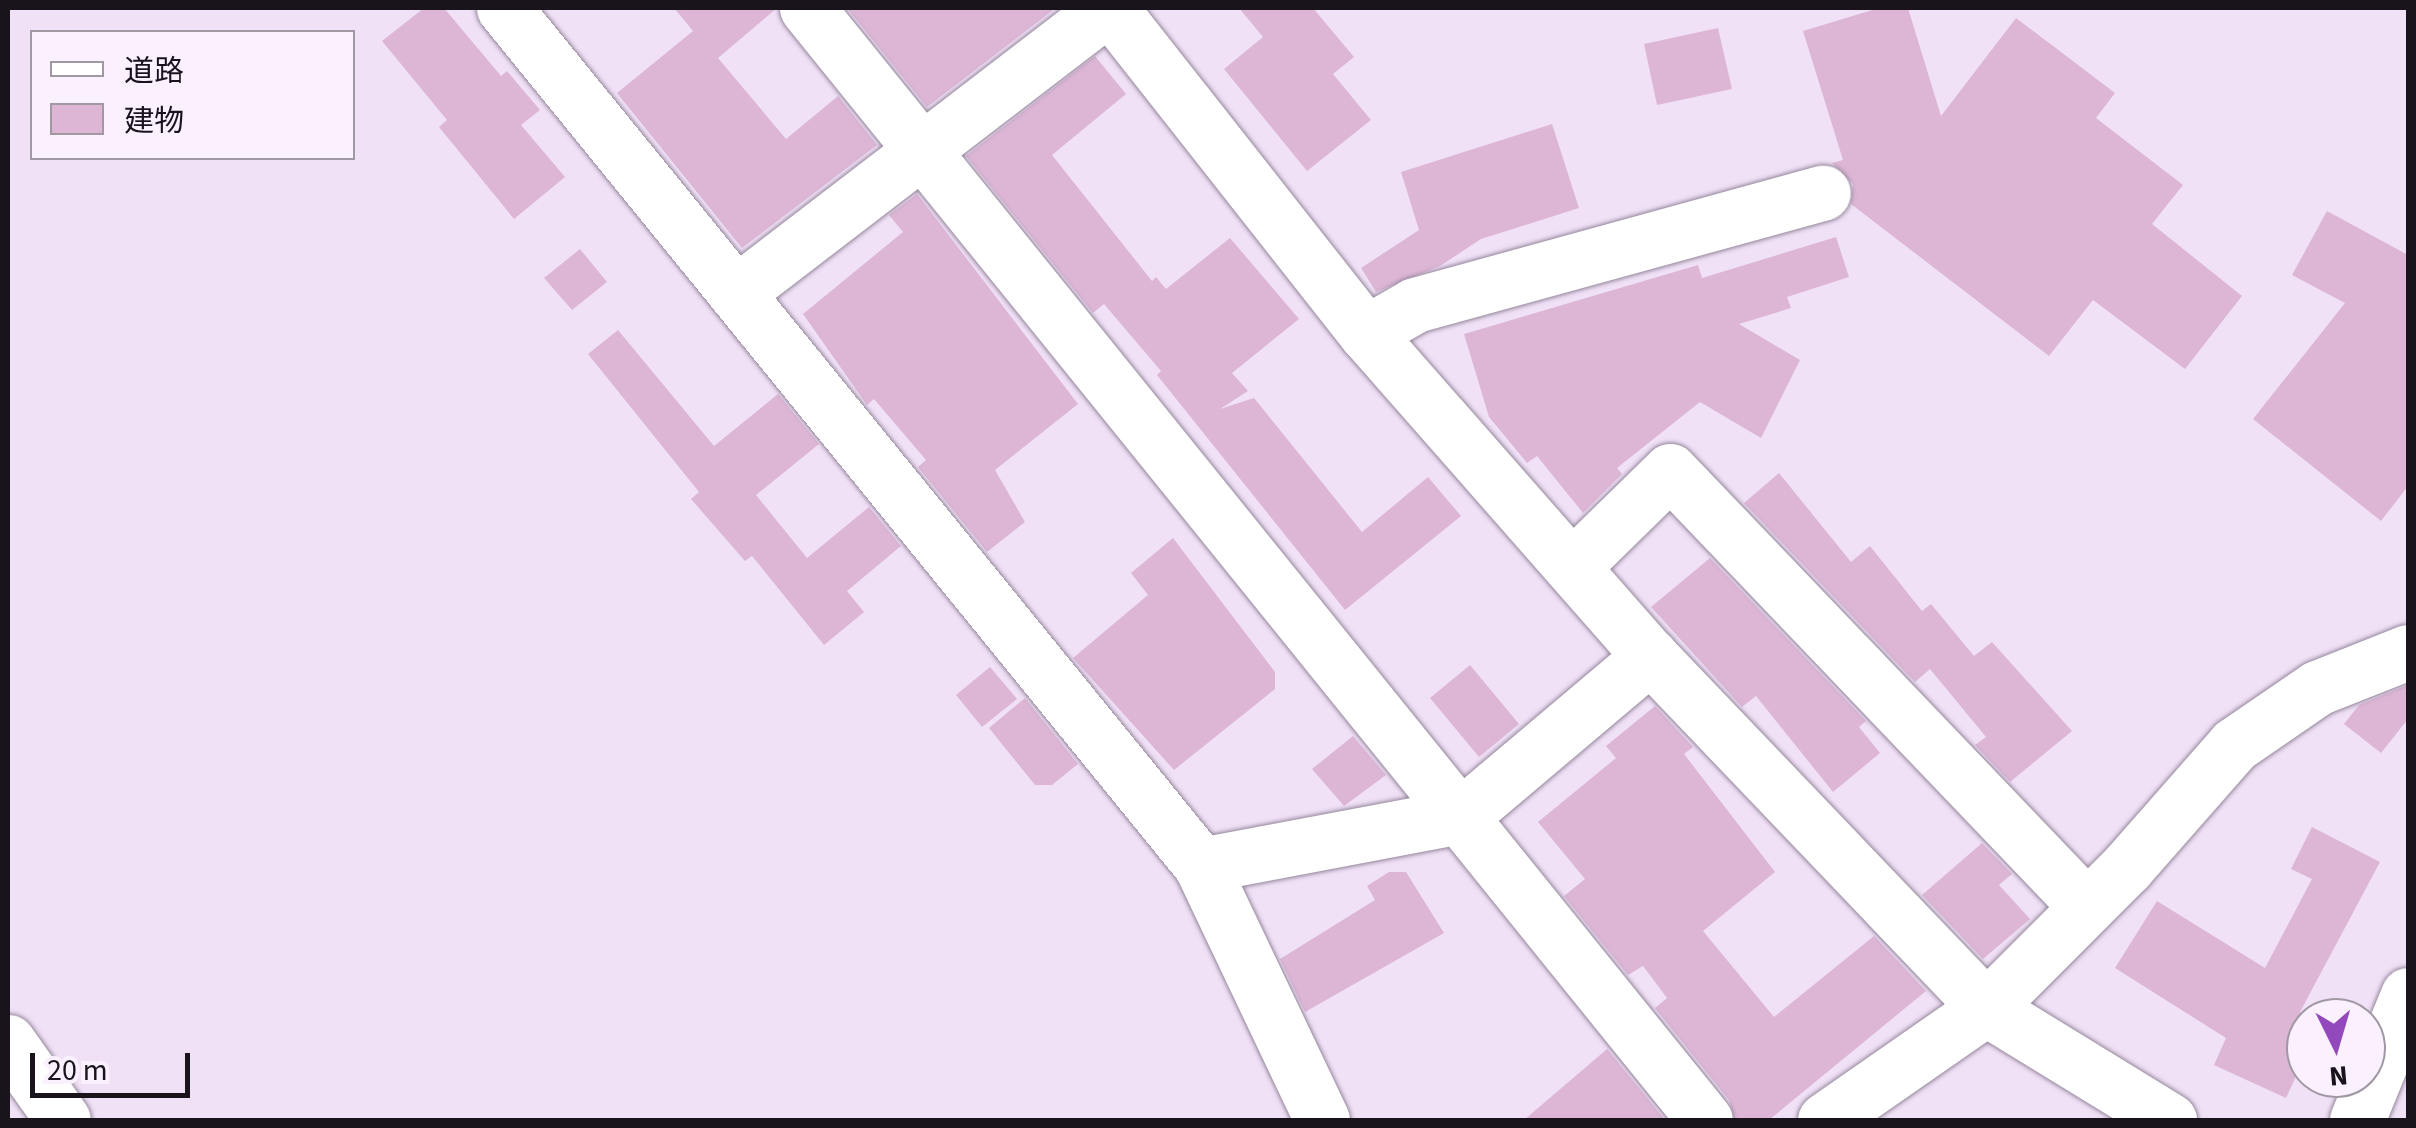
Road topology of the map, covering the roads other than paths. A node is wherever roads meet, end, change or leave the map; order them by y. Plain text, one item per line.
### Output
1 (504, 8) edge
2 (807, 8) edge
3 (1108, 8) edge
4 (923, 150) junction
5 (1823, 193) dead end
6 (736, 294) junction
7 (1366, 333) junction
8 (1572, 566) junction
9 (2408, 652) edge
10 (1650, 656) junction
11 (1461, 816) junction
12 (1201, 865) junction
13 (2087, 907) junction
14 (2408, 995) edge
15 (1986, 1008) junction
16 (8, 1042) edge
17 (63, 1120) edge
18 (1322, 1120) edge
19 (1705, 1120) edge
20 (1825, 1120) edge
21 (2169, 1120) edge
22 (2357, 1120) edge

1 - 6 street
2 - 4 street
3 - 4 street
3 - 7 street
4 - 6 street
4 - 11 street
5 - 7 street
6 - 12 street
7 - 8 street
8 - 10 street
8 - 13 street
9 - 13 street
10 - 11 street
10 - 15 street
11 - 12 street
11 - 19 street
12 - 18 street
13 - 15 street
14 - 22 street
15 - 20 street
15 - 21 street
16 - 17 street

